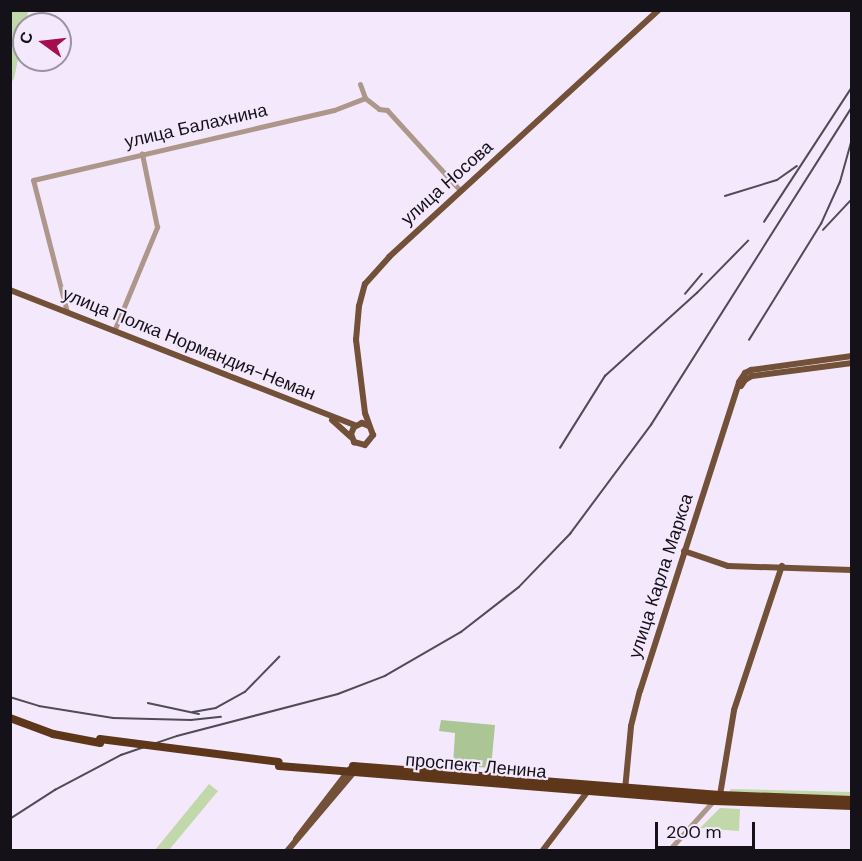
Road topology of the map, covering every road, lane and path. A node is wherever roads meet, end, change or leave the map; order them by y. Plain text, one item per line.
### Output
1 (653, 10) edge
2 (659, 10) edge
3 (600, 63) junction
4 (360, 84) dead end
5 (365, 98) junction
6 (142, 154) junction
7 (459, 190) junction
8 (10, 291) edge
9 (67, 314) junction
10 (113, 332) junction
11 (852, 356) edge
12 (829, 362) junction
13 (852, 363) edge
14 (220, 375) junction
15 (359, 384) junction
16 (356, 425) junction
17 (369, 426) junction
18 (351, 437) junction
19 (686, 551) junction
20 (782, 566) junction
21 (852, 570) edge
22 (10, 717) edge
23 (353, 768) junction
24 (589, 788) junction
25 (624, 790) junction
26 (717, 798) junction
27 (852, 800) edge
28 (852, 806) edge
29 (288, 850) edge
30 (543, 850) edge
31 (669, 850) edge

1 - 3 main road, улица Носова
2 - 3 main road, улица Носова
3 - 7 main road, улица Носова
4 - 5 street
5 - 6 street, улица Балахнина
5 - 7 street
6 - 9 street, улица Балахнина
6 - 10 street
7 - 15 main road, улица Носова
8 - 9 main road, улица Полка Нормандия-Неман
9 - 10 main road, улица Полка Нормандия-Неман
10 - 14 main road, улица Полка Нормандия-Неман
11 - 12 main road
12 - 13 main road
12 - 19 main road, улица Карла Маркса
14 - 16 main road, улица Полка Нормандия-Неман
14 - 18 main road, улица Полка Нормандия-Неман
15 - 16 main road, улица Носова
15 - 17 main road, улица Носова
16 - 17 main road
16 - 18 main road
17 - 18 main road
19 - 20 main road
19 - 25 main road, улица Карла Маркса
20 - 21 main road
20 - 26 main road
22 - 23 highway, проспект Ленина, bridge
23 - 24 highway, проспект Ленина
23 - 29 main road
24 - 25 highway, проспект Ленина
24 - 30 main road
25 - 26 highway, проспект Ленина
26 - 27 highway, проспект Ленина
26 - 28 highway, проспект Ленина
26 - 31 street

